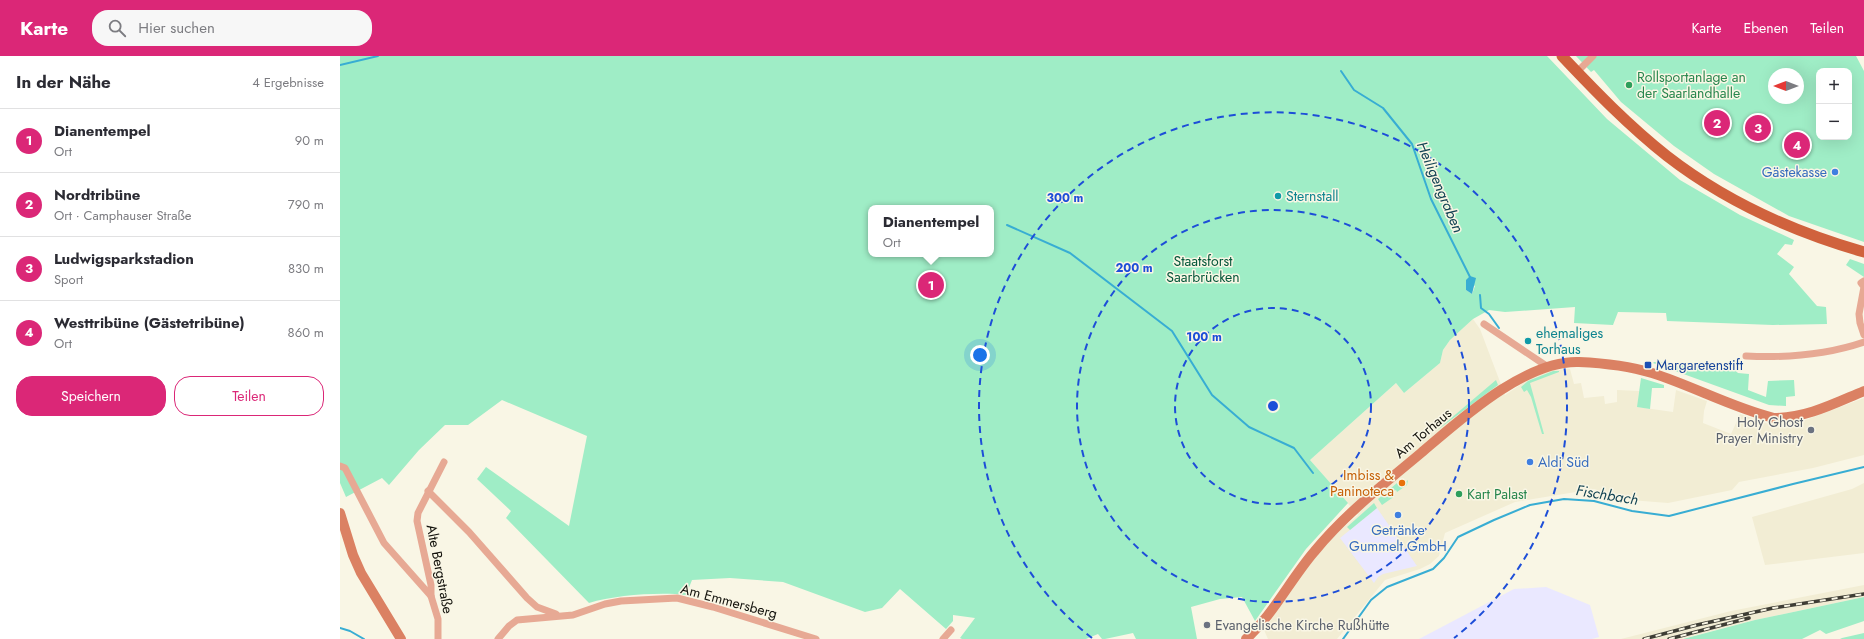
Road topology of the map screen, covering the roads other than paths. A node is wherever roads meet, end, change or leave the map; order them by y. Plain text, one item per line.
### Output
1 (1562, 56) edge
2 (1593, 56) edge
3 (1577, 72) junction
4 (1864, 252) edge
5 (1864, 281) edge
6 (1864, 287) edge
7 (1484, 324) dead end
8 (1864, 335) edge
9 (1864, 342) edge
10 (1746, 356) dead end
11 (1548, 367) junction
12 (1864, 391) edge
13 (444, 462) dead end
14 (340, 466) edge
15 (428, 491) junction
16 (340, 513) edge
17 (431, 596) junction
18 (564, 616) junction
19 (951, 630) dead end
20 (402, 639) edge
21 (438, 639) edge
22 (498, 639) edge
23 (816, 639) edge
24 (943, 639) edge
25 (1246, 639) edge

1 - 3 main road
2 - 3 street
3 - 4 main road
5 - 6 street
6 - 8 street
7 - 11 street
9 - 10 street
11 - 12 main road, Am Torhaus
11 - 25 main road, Am Torhaus
13 - 15 street, Alte Bergstraße
14 - 17 street
15 - 17 street, Alte Bergstraße
15 - 18 street, Am Emmersberg
16 - 20 main road
17 - 21 street, Alte Bergstraße
18 - 22 street, Am Emmersberg
18 - 23 street, Am Emmersberg
19 - 24 street

